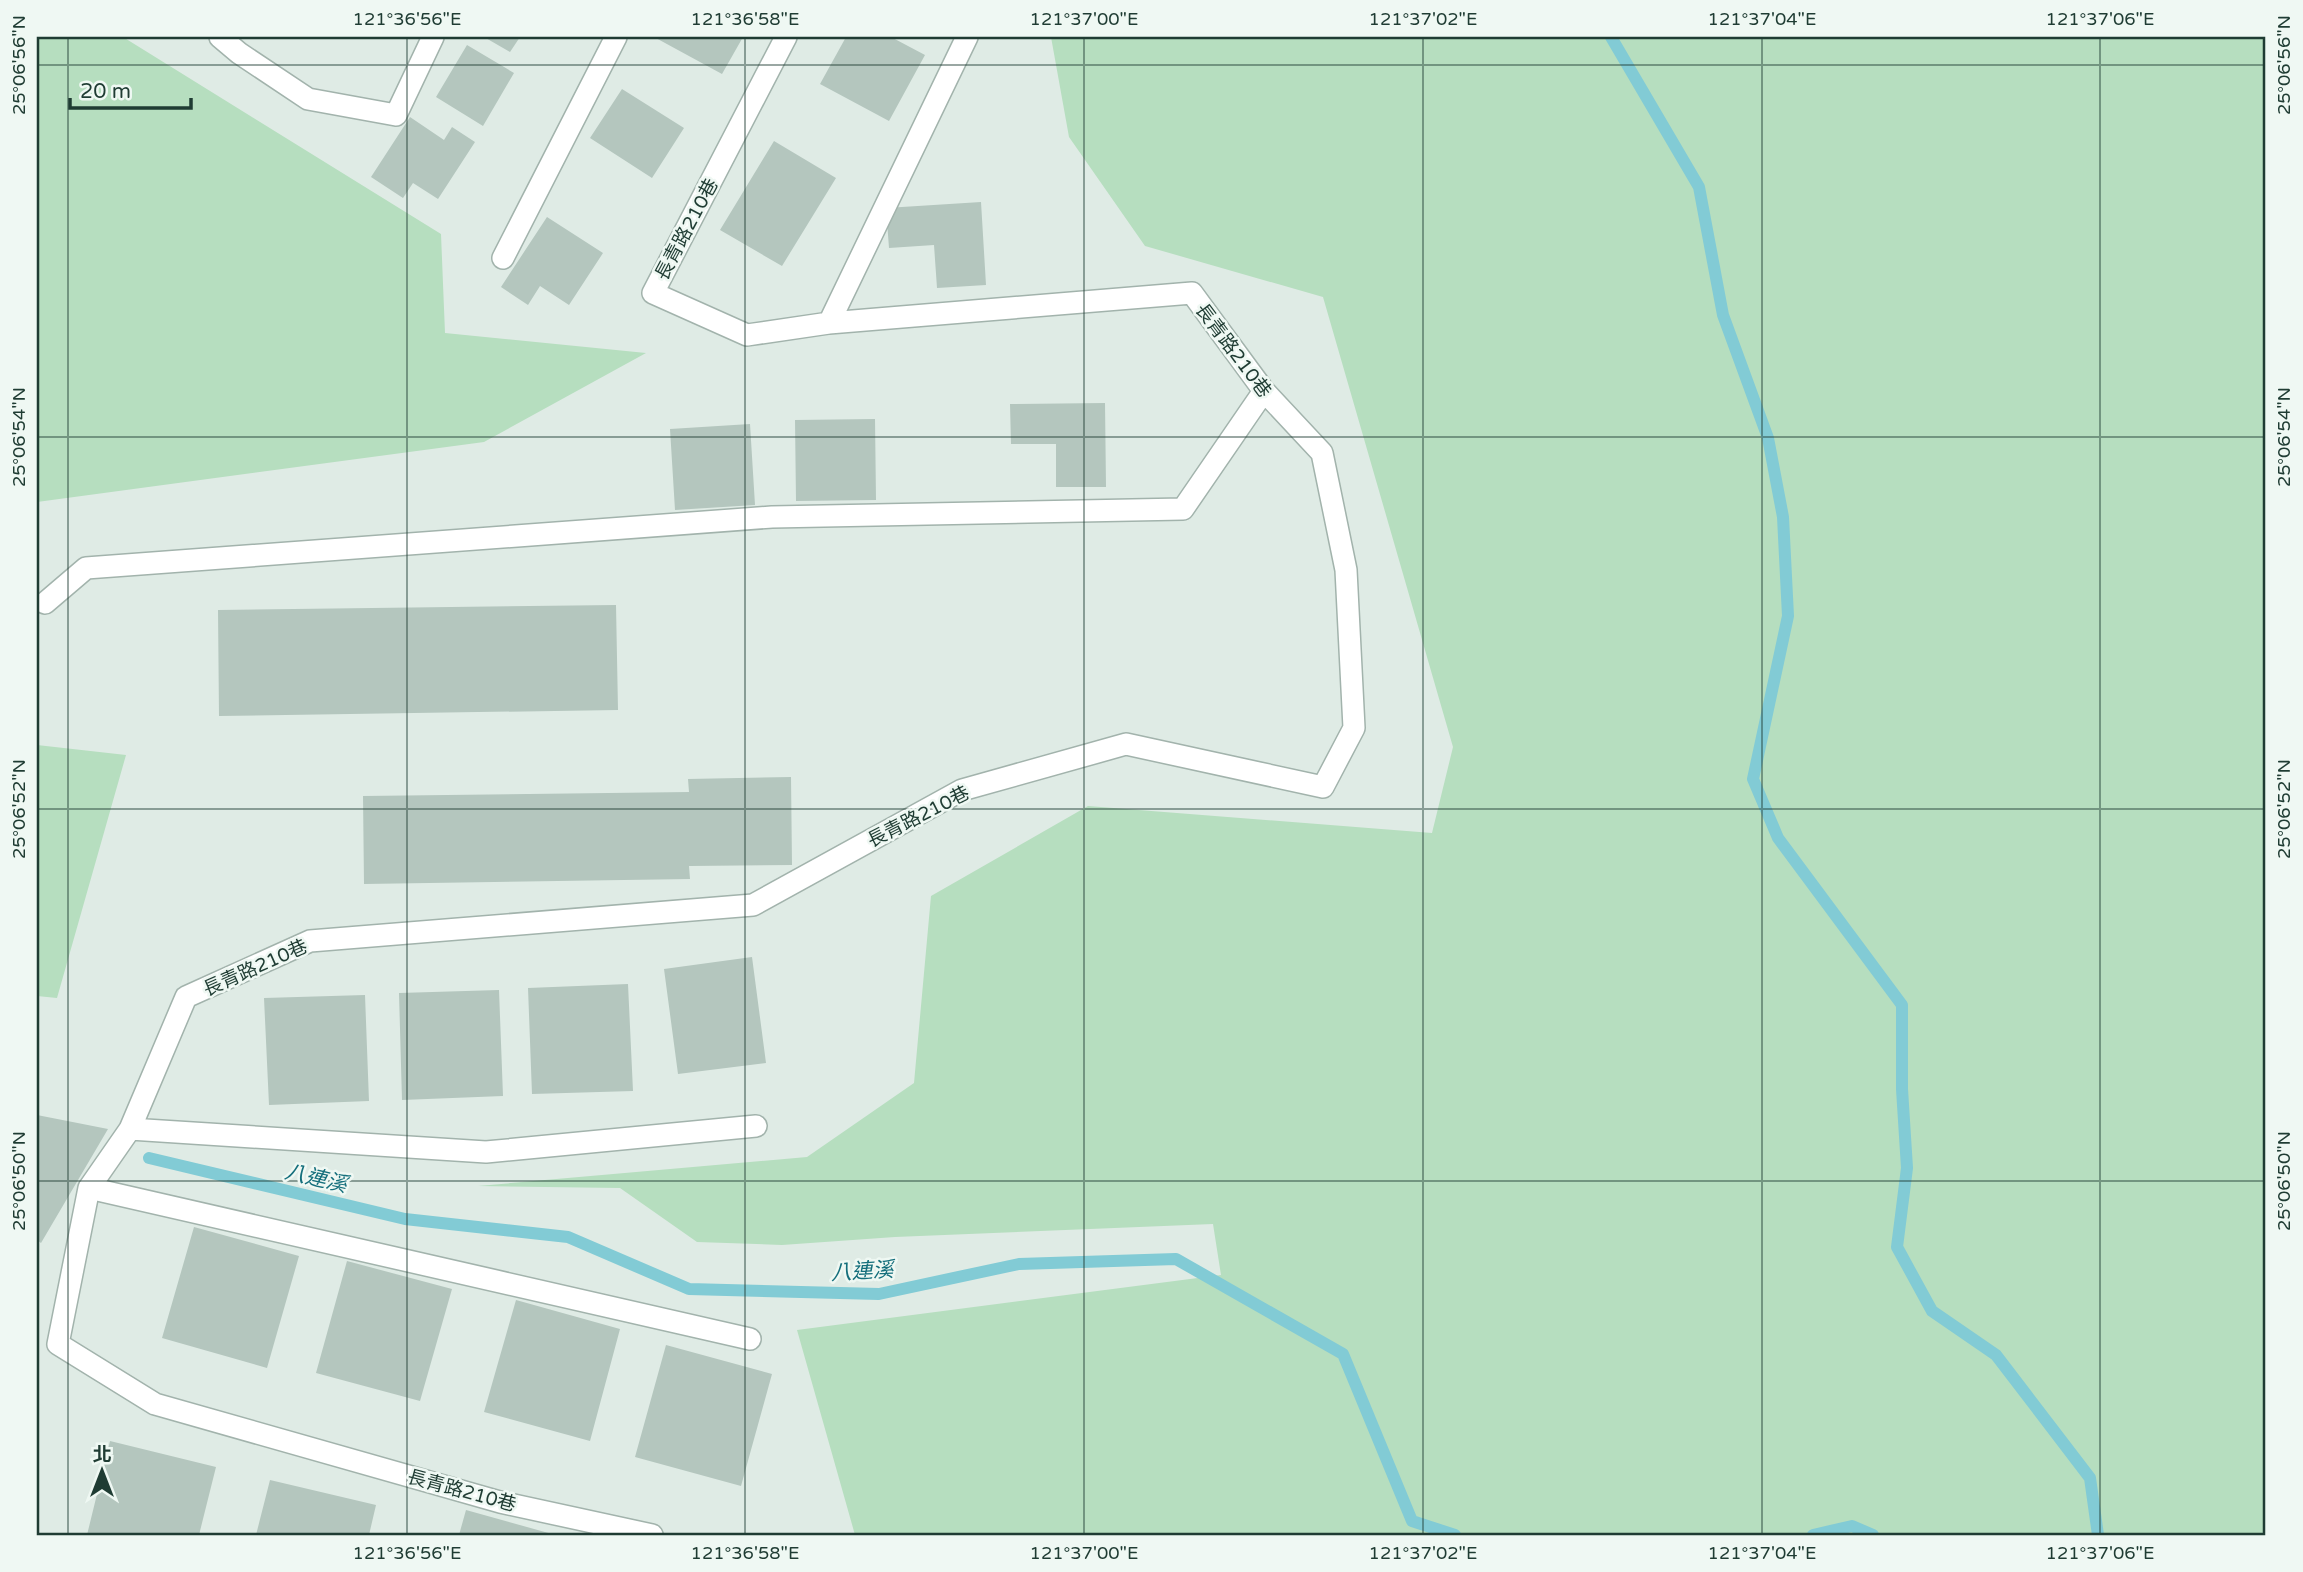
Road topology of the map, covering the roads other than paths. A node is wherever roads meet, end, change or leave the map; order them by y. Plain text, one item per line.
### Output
1 (220, 37) edge
2 (433, 37) edge
3 (616, 37) edge
4 (786, 37) edge
5 (967, 37) edge
6 (244, 45) edge
7 (503, 258) dead end
8 (829, 323) junction
9 (1264, 391) junction
10 (45, 603) dead end
11 (756, 1126) dead end
12 (130, 1129) junction
13 (89, 1188) junction
14 (750, 1339) dead end
15 (652, 1535) edge

1 - 6 lane
2 - 6 lane
3 - 7 lane
4 - 8 lane, 長青路210巷
5 - 8 lane
8 - 9 lane, 長青路210巷
9 - 10 lane
9 - 12 lane, 長青路210巷
11 - 12 lane
12 - 13 lane, 長青路210巷
13 - 14 lane
13 - 15 lane, 長青路210巷

